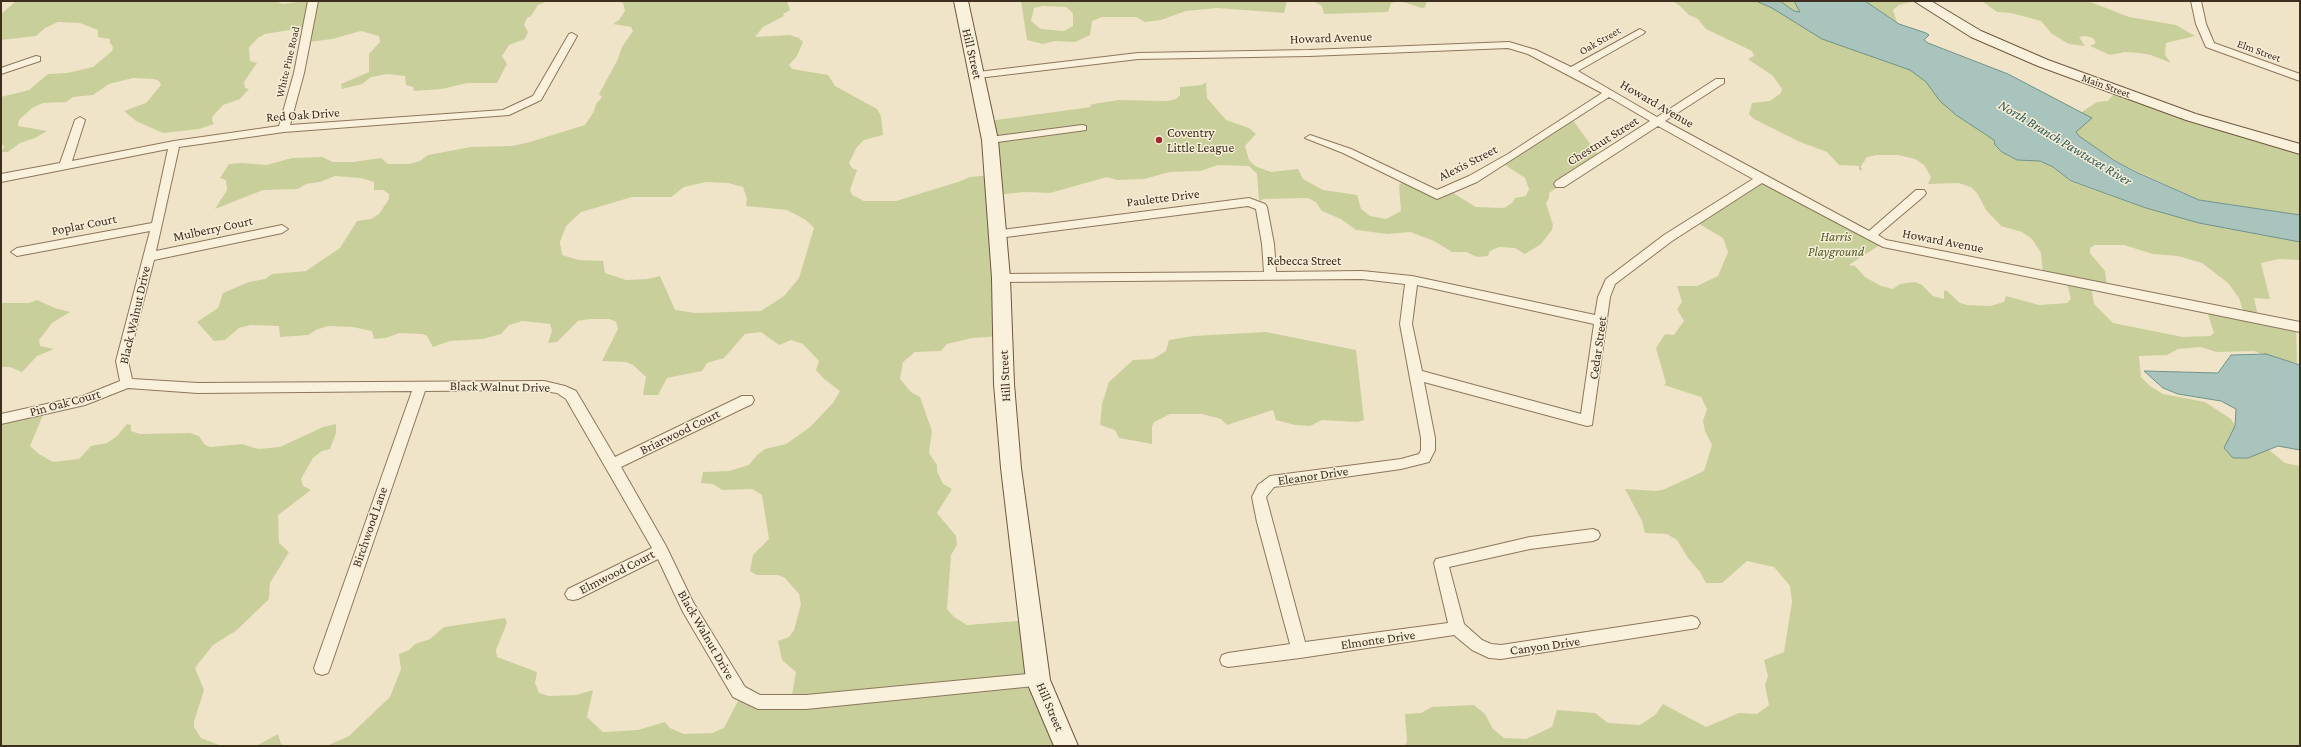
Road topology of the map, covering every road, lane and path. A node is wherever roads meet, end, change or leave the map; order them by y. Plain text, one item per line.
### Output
1 (313, 1) edge
2 (961, 1) edge
3 (1921, 1) edge
4 (2196, 1) edge
5 (1640, 32) dead end
6 (572, 36) dead end
7 (36, 59) dead end
8 (1, 71) edge
9 (1572, 71) junction
10 (978, 75) junction
11 (2300, 78) edge
12 (1720, 81) dead end
13 (1609, 93) junction
14 (80, 120) dead end
15 (1660, 121) junction
16 (1082, 128) dead end
17 (284, 129) junction
18 (1310, 138) dead end
19 (990, 140) junction
20 (174, 144) junction
21 (2300, 149) edge
22 (65, 165) junction
23 (1, 178) edge
24 (1761, 179) junction
25 (1560, 184) dead end
26 (1920, 193) dead end
27 (156, 226) junction
28 (282, 229) dead end
29 (998, 234) junction
30 (1870, 236) junction
31 (18, 252) dead end
32 (149, 257) junction
33 (1270, 276) junction
34 (1001, 278) junction
35 (1412, 280) junction
36 (1602, 321) junction
37 (2300, 327) edge
38 (1417, 375) junction
39 (126, 383) junction
40 (420, 386) junction
41 (747, 400) dead end
42 (1, 419) edge
43 (613, 464) junction
44 (1593, 535) dead end
45 (661, 550) junction
46 (573, 594) dead end
47 (1692, 623) dead end
48 (1457, 628) junction
49 (1300, 650) junction
50 (1228, 660) dead end
51 (322, 668) dead end
52 (1038, 680) junction
53 (1066, 746) edge

1 - 17 street, White Pine Road
2 - 10 street, Hill Street
3 - 21 street, Main Street
4 - 11 street, Elm Street
5 - 9 street, Oak Street
6 - 17 street, Red Oak Drive
7 - 8 street
9 - 10 street, Howard Avenue
9 - 13 street, Howard Avenue
10 - 19 street, Hill Street
12 - 15 street, Chestnut Street
13 - 15 street, Howard Avenue
13 - 18 street, Alexis Street
14 - 22 street
15 - 24 street, Howard Avenue
15 - 25 street, Chestnut Street
16 - 19 street
17 - 20 street, Red Oak Drive
19 - 29 street, Hill Street
20 - 22 street, Red Oak Drive
20 - 27 street, Black Walnut Drive
22 - 23 street, Red Oak Drive
24 - 30 street, Howard Avenue
24 - 36 street, Cedar Street
26 - 30 street
27 - 31 street, Poplar Court
27 - 32 street, Black Walnut Drive
28 - 32 street, Mulberry Court
29 - 33 street, Paulette Drive
29 - 34 street, Hill Street
30 - 37 street, Howard Avenue
32 - 39 street, Black Walnut Drive
33 - 34 street, Rebecca Street
33 - 35 street, Rebecca Street
34 - 52 street, Hill Street
35 - 36 street, Rebecca Street
35 - 38 street, Eleanor Drive
36 - 38 street, Cedar Street
38 - 49 street, Eleanor Drive
39 - 40 street, Black Walnut Drive
39 - 42 street, Pin Oak Court
40 - 43 street, Black Walnut Drive
40 - 51 street, Birchwood Lane
41 - 43 street, Briarwood Court
43 - 45 street, Black Walnut Drive
44 - 48 street
45 - 46 street, Elmwood Court
45 - 52 street, Black Walnut Drive
47 - 48 street, Canyon Drive
48 - 49 street, Elmonte Drive
49 - 50 street
52 - 53 street, Hill Street

